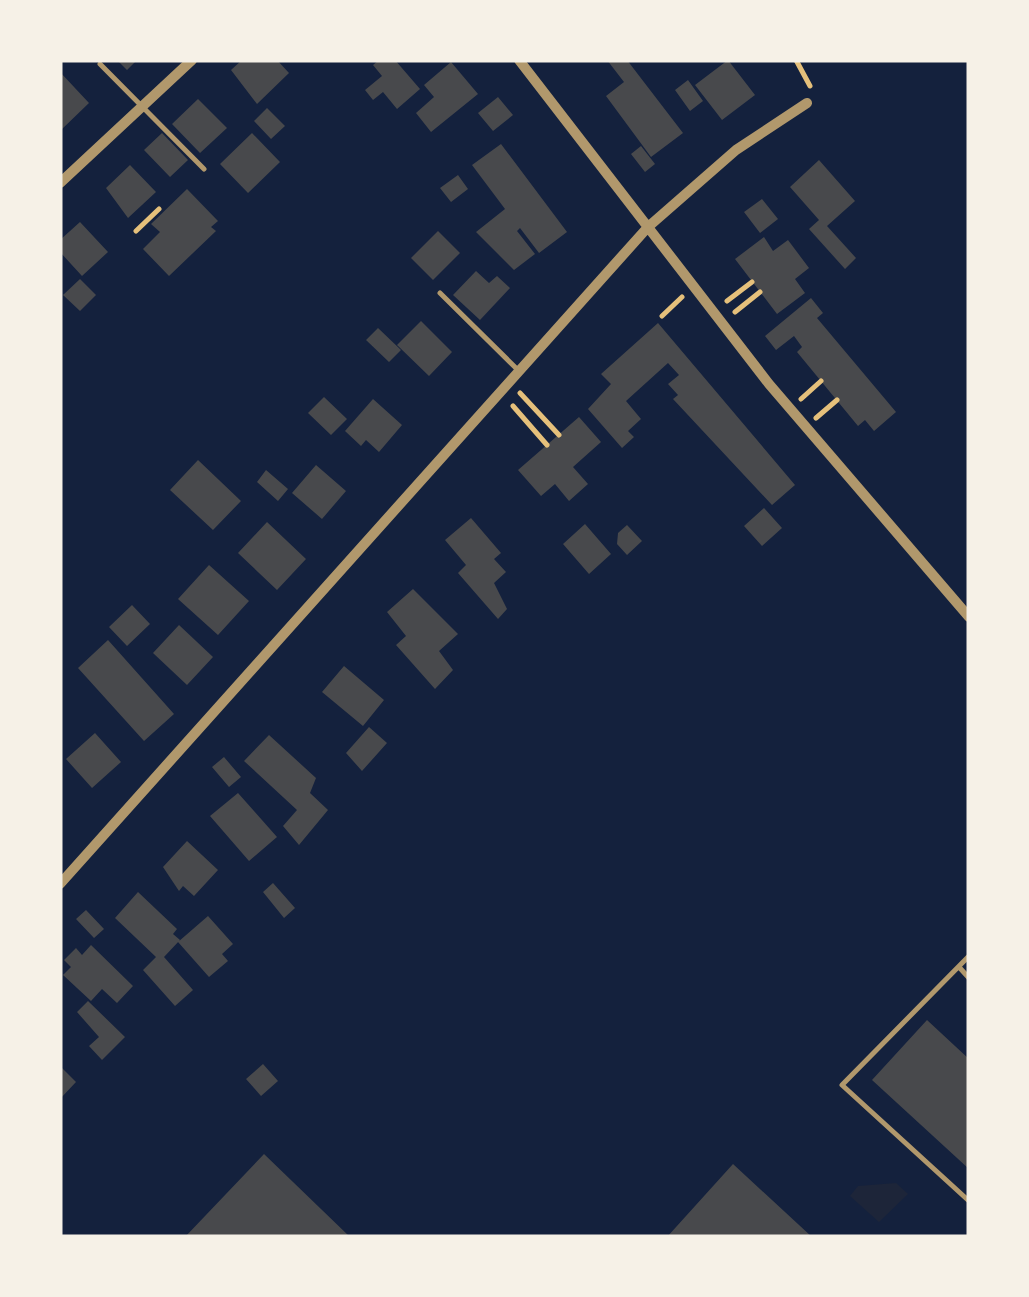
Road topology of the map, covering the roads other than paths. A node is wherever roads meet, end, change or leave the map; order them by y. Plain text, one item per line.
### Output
1 (192, 60) edge
2 (519, 60) edge
3 (100, 64) dead end
4 (806, 103) road end
5 (143, 106) junction
6 (204, 168) dead end
7 (60, 183) edge
8 (648, 227) junction
9 (440, 293) dead end
10 (520, 372) junction
11 (969, 617) edge
12 (60, 884) edge
13 (969, 956) edge
14 (958, 967) junction
15 (969, 978) edge
16 (969, 1201) edge

1 - 5 street
2 - 8 street
3 - 5 lane
4 - 8 street
5 - 6 lane
5 - 7 street
8 - 10 street
8 - 11 street
9 - 10 lane
10 - 12 street
13 - 14 lane
14 - 15 lane
14 - 16 lane

